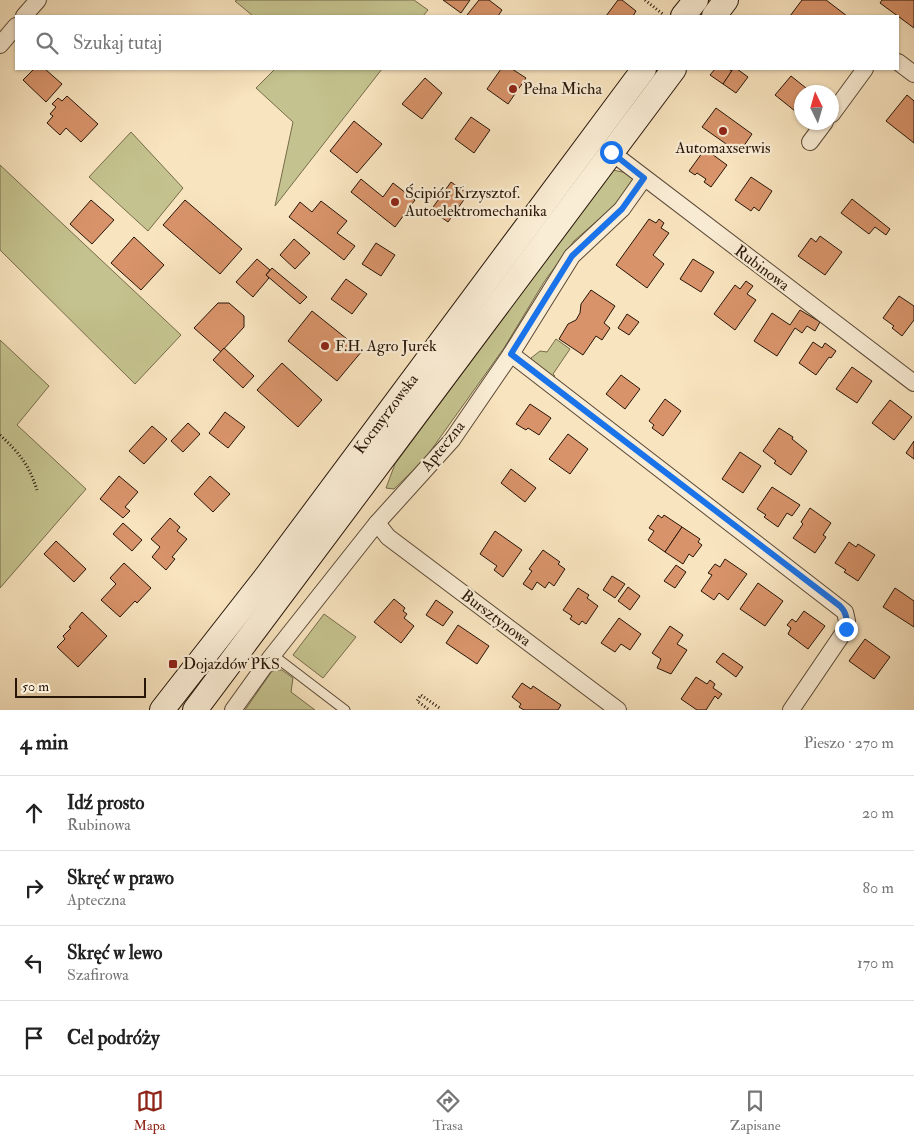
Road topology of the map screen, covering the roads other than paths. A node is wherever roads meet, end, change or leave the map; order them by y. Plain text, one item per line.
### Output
1 (38, 0) edge
2 (696, 0) edge
3 (726, 0) edge
4 (25, 15) edge
5 (685, 15) edge
6 (715, 15) edge
7 (15, 27) edge
8 (0, 45) edge
9 (899, 63) edge
10 (643, 70) edge
11 (673, 70) edge
12 (864, 70) edge
13 (914, 74) edge
14 (839, 104) edge
15 (819, 130) edge
16 (810, 142) dead end
17 (611, 152) junction
18 (644, 178) junction
19 (511, 354) junction
20 (914, 383) edge
21 (377, 523) junction
22 (273, 654) junction
23 (162, 710) edge
24 (195, 710) edge
25 (233, 710) edge
26 (345, 710) edge
27 (618, 710) edge
28 (791, 710) edge

1 - 4 street
2 - 5 main road
3 - 6 main road
7 - 8 street
9 - 13 street
10 - 23 main road, Kocmyrzowska
11 - 17 main road, Kocmyrzowska
12 - 14 street
15 - 16 street
17 - 18 street, Rubinowa
17 - 24 main road, Kocmyrzowska
18 - 19 street, Apteczna
18 - 20 street, Rubinowa
19 - 21 street, Apteczna
19 - 28 street
21 - 22 street, Apteczna
21 - 27 street, Bursztynowa
22 - 25 street, Apteczna
22 - 26 lane

